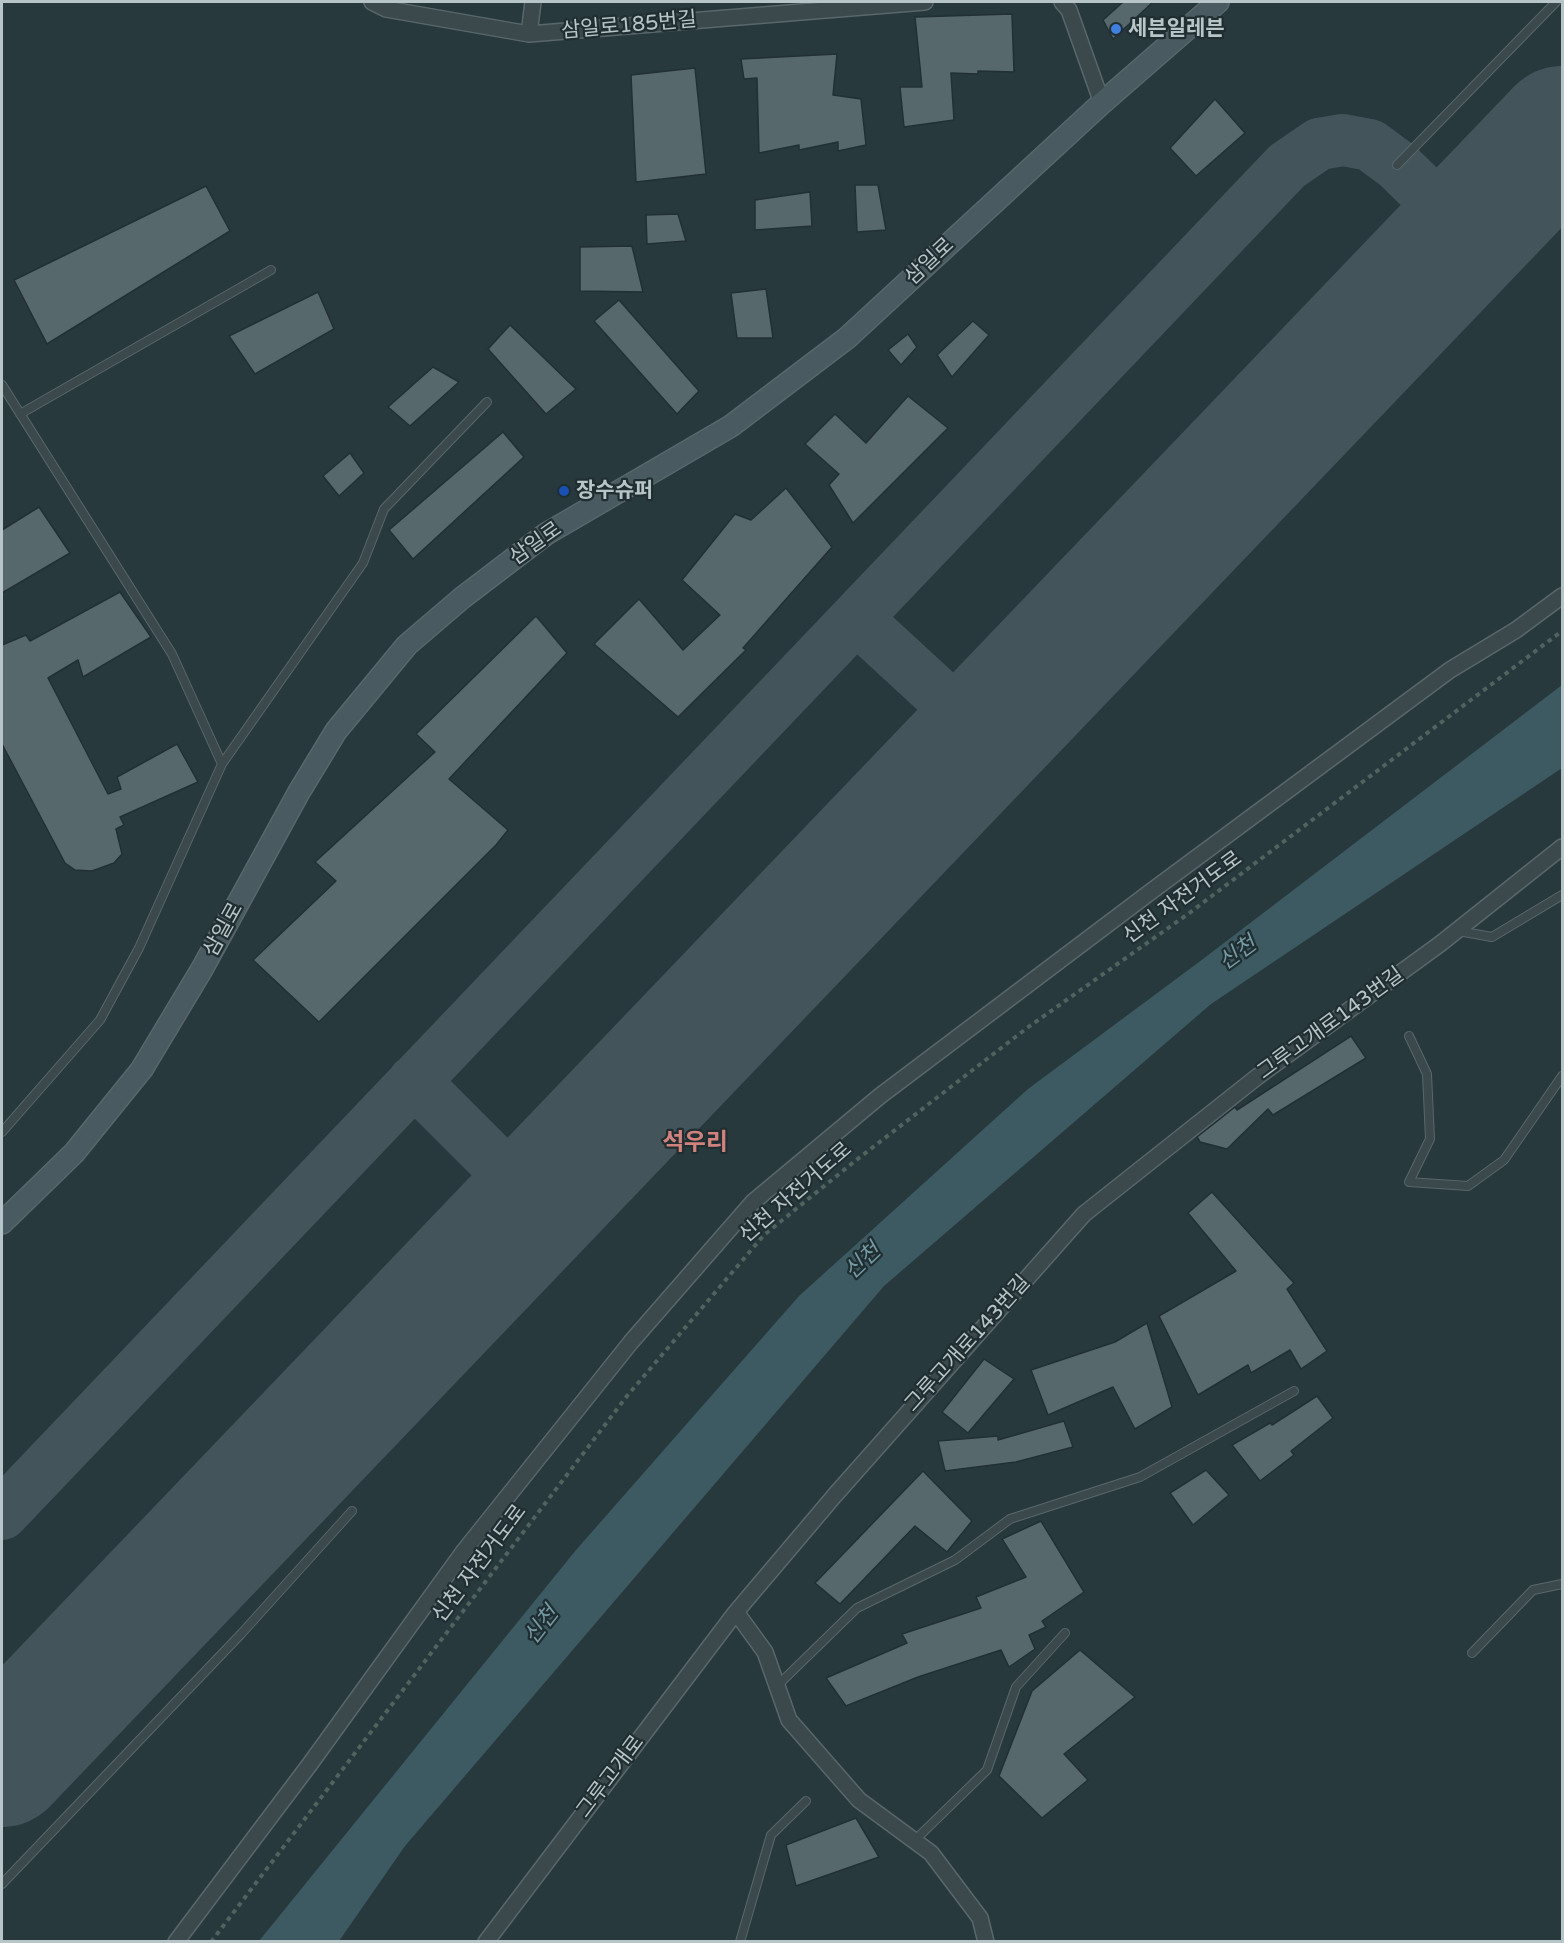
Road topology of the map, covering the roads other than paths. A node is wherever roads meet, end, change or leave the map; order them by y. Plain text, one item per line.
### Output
1 (372, 2) edge
2 (533, 2) edge
3 (925, 2) edge
4 (1062, 2) edge
5 (1218, 2) edge
6 (1556, 2) edge
7 (529, 34) junction
8 (1102, 104) junction
9 (1397, 165) dead end
10 (271, 270) dead end
11 (2, 385) edge
12 (487, 402) dead end
13 (20, 414) junction
14 (1563, 597) edge
15 (222, 764) junction
16 (1563, 847) edge
17 (1563, 895) edge
18 (1456, 931) junction
19 (1409, 1036) dead end
20 (1563, 1076) edge
21 (2, 1132) edge
22 (2, 1223) edge
23 (1294, 1391) dead end
24 (352, 1511) dead end
25 (1563, 1584) edge
26 (736, 1612) junction
27 (1065, 1633) dead end
28 (1472, 1653) dead end
29 (777, 1686) junction
30 (806, 1801) dead end
31 (914, 1841) junction
32 (2, 1884) edge
33 (176, 1941) edge
34 (486, 1941) edge
35 (740, 1941) edge
36 (986, 1941) edge

1 - 7 street, 삼일로185번길
2 - 7 street
3 - 7 street, 삼일로185번길
4 - 8 street
5 - 8 main road, 삼일로
6 - 9 lane
8 - 22 main road, 삼일로
10 - 13 lane
11 - 13 lane
12 - 15 lane
13 - 15 lane
14 - 33 street
15 - 21 lane
16 - 18 street, 그루고개로143번길
17 - 18 lane
18 - 26 street, 그루고개로143번길
19 - 20 lane
23 - 29 lane
24 - 32 lane
25 - 28 lane
26 - 29 street
26 - 34 street, 그루고개로
27 - 31 lane
29 - 31 street
30 - 35 lane
31 - 36 street

